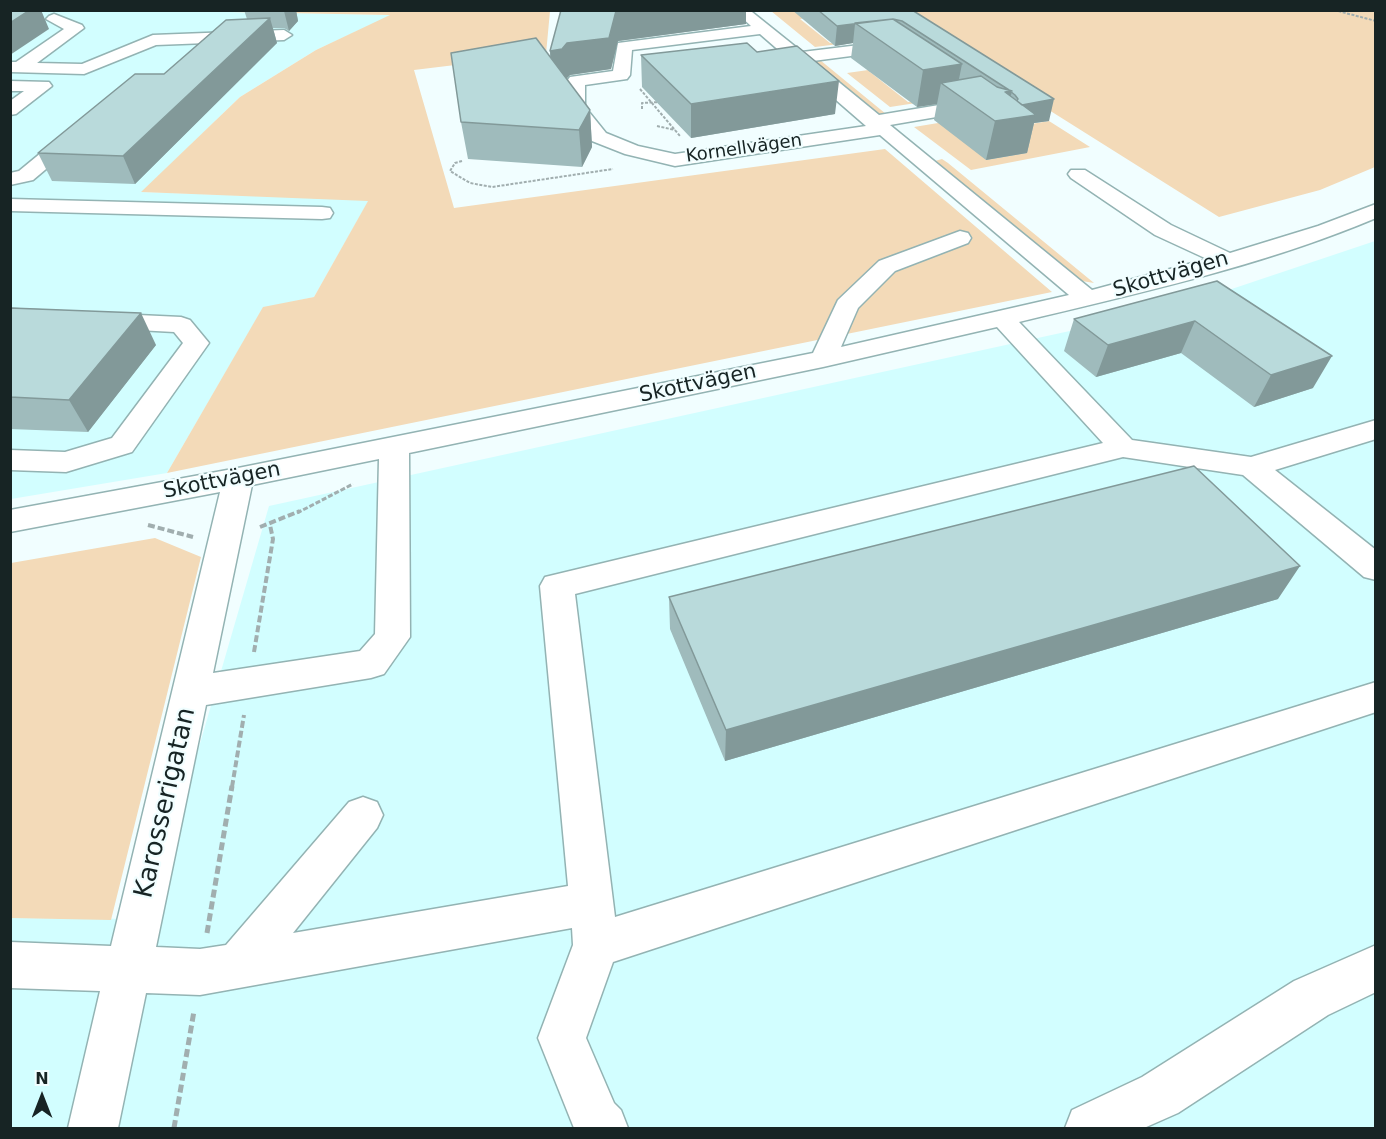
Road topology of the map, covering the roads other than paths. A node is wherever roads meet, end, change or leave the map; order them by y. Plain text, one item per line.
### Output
1 (741, 10) edge
2 (54, 19) dead end
3 (763, 29) junction
4 (284, 35) dead end
5 (909, 57) edge
6 (793, 61) junction
7 (15, 67) edge
8 (10, 86) edge
9 (959, 92) edge
10 (977, 105) junction
11 (10, 110) edge
12 (994, 116) edge
13 (95, 118) edge
14 (877, 125) junction
15 (1078, 174) dead end
16 (10, 179) edge
17 (10, 205) edge
18 (1376, 210) edge
19 (322, 213) dead end
20 (960, 238) dead end
21 (1227, 260) junction
22 (1087, 298) junction
23 (10, 316) edge
24 (1002, 318) junction
25 (823, 358) junction
26 (1376, 429) edge
27 (394, 446) junction
28 (1123, 448) junction
29 (10, 460) edge
30 (1252, 467) junction
31 (238, 478) junction
32 (10, 521) edge
33 (1376, 568) edge
34 (190, 692) junction
35 (1376, 697) edge
36 (363, 815) dead end
37 (594, 924) junction
38 (10, 965) edge
39 (1376, 968) edge
40 (129, 969) junction
41 (219, 969) junction
42 (93, 1128) edge
43 (603, 1128) edge
44 (1089, 1128) edge

1 - 3 street
2 - 7 street
3 - 6 street
3 - 14 street, Kornellvägen
4 - 7 street
5 - 6 street
6 - 14 street
8 - 11 street
9 - 10 street
10 - 12 street
10 - 14 street, Kornellvägen
13 - 16 street
14 - 22 street
15 - 21 street
17 - 19 street
18 - 21 street, Skottvägen
20 - 25 street
21 - 22 street, Skottvägen
22 - 24 street, Skottvägen
23 - 29 street
24 - 25 street, Skottvägen
24 - 28 street
25 - 27 street, Skottvägen
26 - 30 street
27 - 31 street, Skottvägen
27 - 34 street
28 - 30 street
28 - 37 street
30 - 33 street
31 - 32 street, Skottvägen
31 - 34 street, Karosserigatan
34 - 40 street, Karosserigatan
35 - 37 street
36 - 41 street
37 - 41 street
37 - 43 street
38 - 40 street
39 - 44 street
40 - 41 street
40 - 42 street, Karosserigatan

